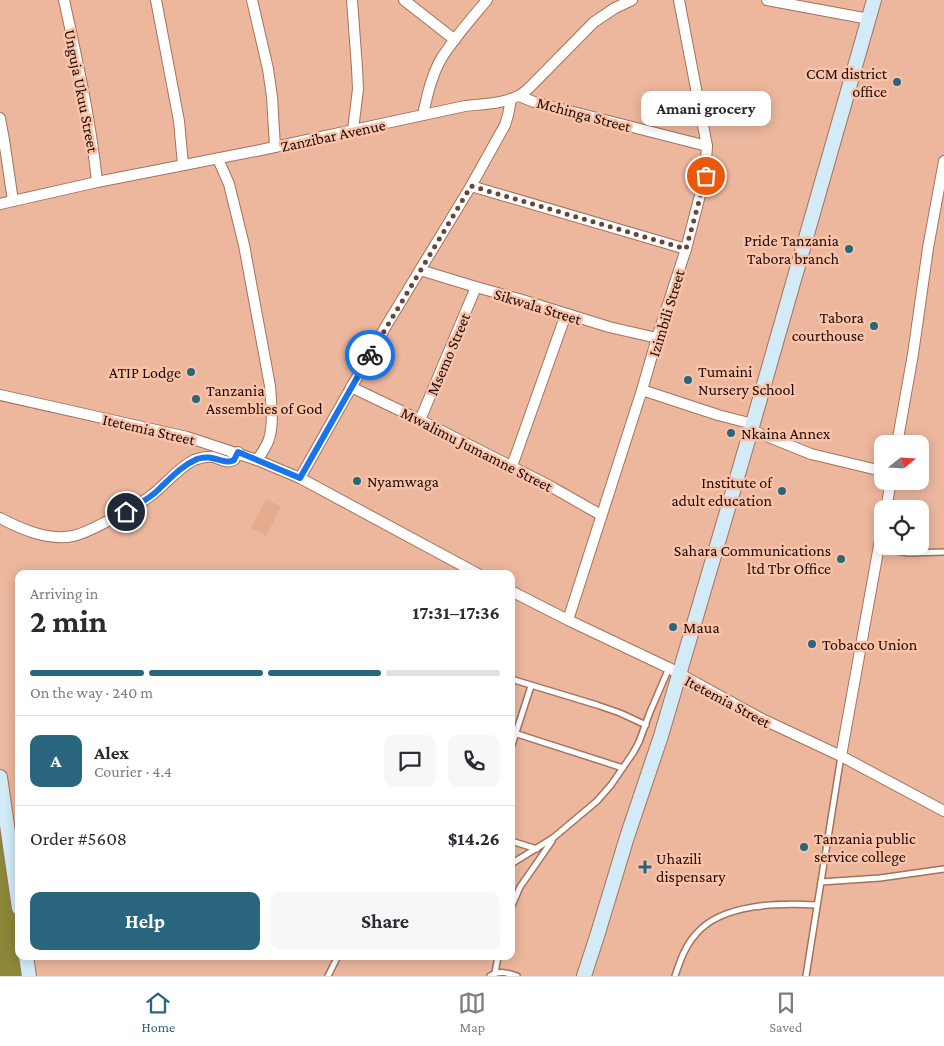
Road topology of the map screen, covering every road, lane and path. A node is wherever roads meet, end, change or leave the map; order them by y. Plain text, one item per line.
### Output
1 (64, 0) edge
2 (156, 0) edge
3 (252, 0) edge
4 (352, 0) edge
5 (404, 0) edge
6 (487, 0) edge
7 (632, 0) edge
8 (679, 0) edge
9 (767, 0) edge
10 (874, 0) edge
11 (790, 2) edge
12 (869, 19) junction
13 (454, 40) junction
14 (515, 98) junction
15 (423, 115) junction
16 (0, 118) edge
17 (353, 130) junction
18 (707, 146) junction
19 (274, 147) junction
20 (218, 159) junction
21 (944, 161) edge
22 (183, 166) junction
23 (97, 182) junction
24 (471, 186) junction
25 (13, 201) junction
26 (0, 204) edge
27 (686, 249) junction
28 (420, 270) junction
29 (476, 288) junction
30 (566, 314) junction
31 (657, 338) junction
32 (351, 387) junction
33 (642, 390) junction
34 (0, 396) edge
35 (420, 420) junction
36 (752, 427) junction
37 (898, 435) edge
38 (238, 452) junction
39 (257, 460) junction
40 (512, 466) junction
41 (874, 469) edge
42 (300, 478) junction
43 (601, 515) junction
44 (0, 518) edge
45 (929, 552) edge
46 (944, 552) edge
47 (878, 555) edge
48 (471, 570) edge
49 (515, 593) edge
50 (568, 620) junction
51 (673, 671) junction
52 (515, 680) edge
53 (531, 686) junction
54 (646, 725) junction
55 (515, 730) edge
56 (515, 733) edge
57 (841, 756) junction
58 (623, 768) junction
59 (0, 777) edge
60 (944, 811) edge
61 (554, 838) junction
62 (515, 842) edge
63 (537, 849) junction
64 (515, 862) edge
65 (944, 868) edge
66 (15, 880) edge
67 (821, 882) junction
68 (515, 897) edge
69 (817, 905) junction
70 (27, 960) edge
71 (336, 960) edge
72 (496, 960) edge
73 (492, 974) edge
74 (29, 976) edge
75 (328, 976) edge
76 (517, 976) edge
77 (584, 976) edge
78 (675, 976) edge
79 (806, 976) edge

1 - 23 street, Unguja Ukuu Street
2 - 22 street
3 - 19 street
4 - 17 street
5 - 13 street
6 - 13 street
7 - 14 street
8 - 18 street, Izimbili Street
9 - 11 street
10 - 12 main road
11 - 12 street
12 - 36 main road
13 - 15 street
14 - 15 street, Zanzibar Avenue
14 - 18 street, Mchinga Street
14 - 24 street
15 - 17 street, Zanzibar Avenue
16 - 25 street
17 - 19 street, Zanzibar Avenue
18 - 27 street, Izimbili Street
19 - 20 street, Zanzibar Avenue
20 - 22 street, Zanzibar Avenue
20 - 39 street
21 - 37 street
22 - 23 street, Zanzibar Avenue
23 - 25 street, Zanzibar Avenue
24 - 27 street
24 - 28 street
25 - 26 street, Zanzibar Avenue
27 - 31 street, Izimbili Street
28 - 29 street, Sikwala Street
28 - 32 street
29 - 30 street, Sikwala Street
29 - 35 street, Msemo Street
30 - 31 street, Sikwala Street
30 - 40 street
31 - 33 street, Izimbili Street
32 - 35 street, Mwalimu Jumamne Street
32 - 42 street
33 - 36 street
33 - 43 street, Izimbili Street
34 - 38 street, Itetemia Street
35 - 40 street, Mwalimu Jumamne Street
36 - 41 street
36 - 51 main road
38 - 39 street, Itetemia Street
38 - 44 street
39 - 42 street, Itetemia Street
40 - 43 street, Mwalimu Jumamne Street
42 - 48 street, Itetemia Street
43 - 50 street, Izimbili Street
45 - 46 lane
47 - 57 street
49 - 50 street, Itetemia Street
50 - 51 street, Itetemia Street
51 - 54 lane
51 - 57 street, Itetemia Street
51 - 77 main road
52 - 53 lane
53 - 54 lane
53 - 55 lane
54 - 58 lane
56 - 58 lane
57 - 60 street, Itetemia Street
57 - 67 lane
58 - 61 lane
59 - 66 main road
61 - 63 lane
61 - 68 lane
62 - 63 lane
63 - 64 lane
65 - 67 lane
67 - 69 lane
69 - 78 lane
69 - 79 lane
70 - 74 main road
71 - 75 lane
72 - 73 lane
73 - 76 lane

